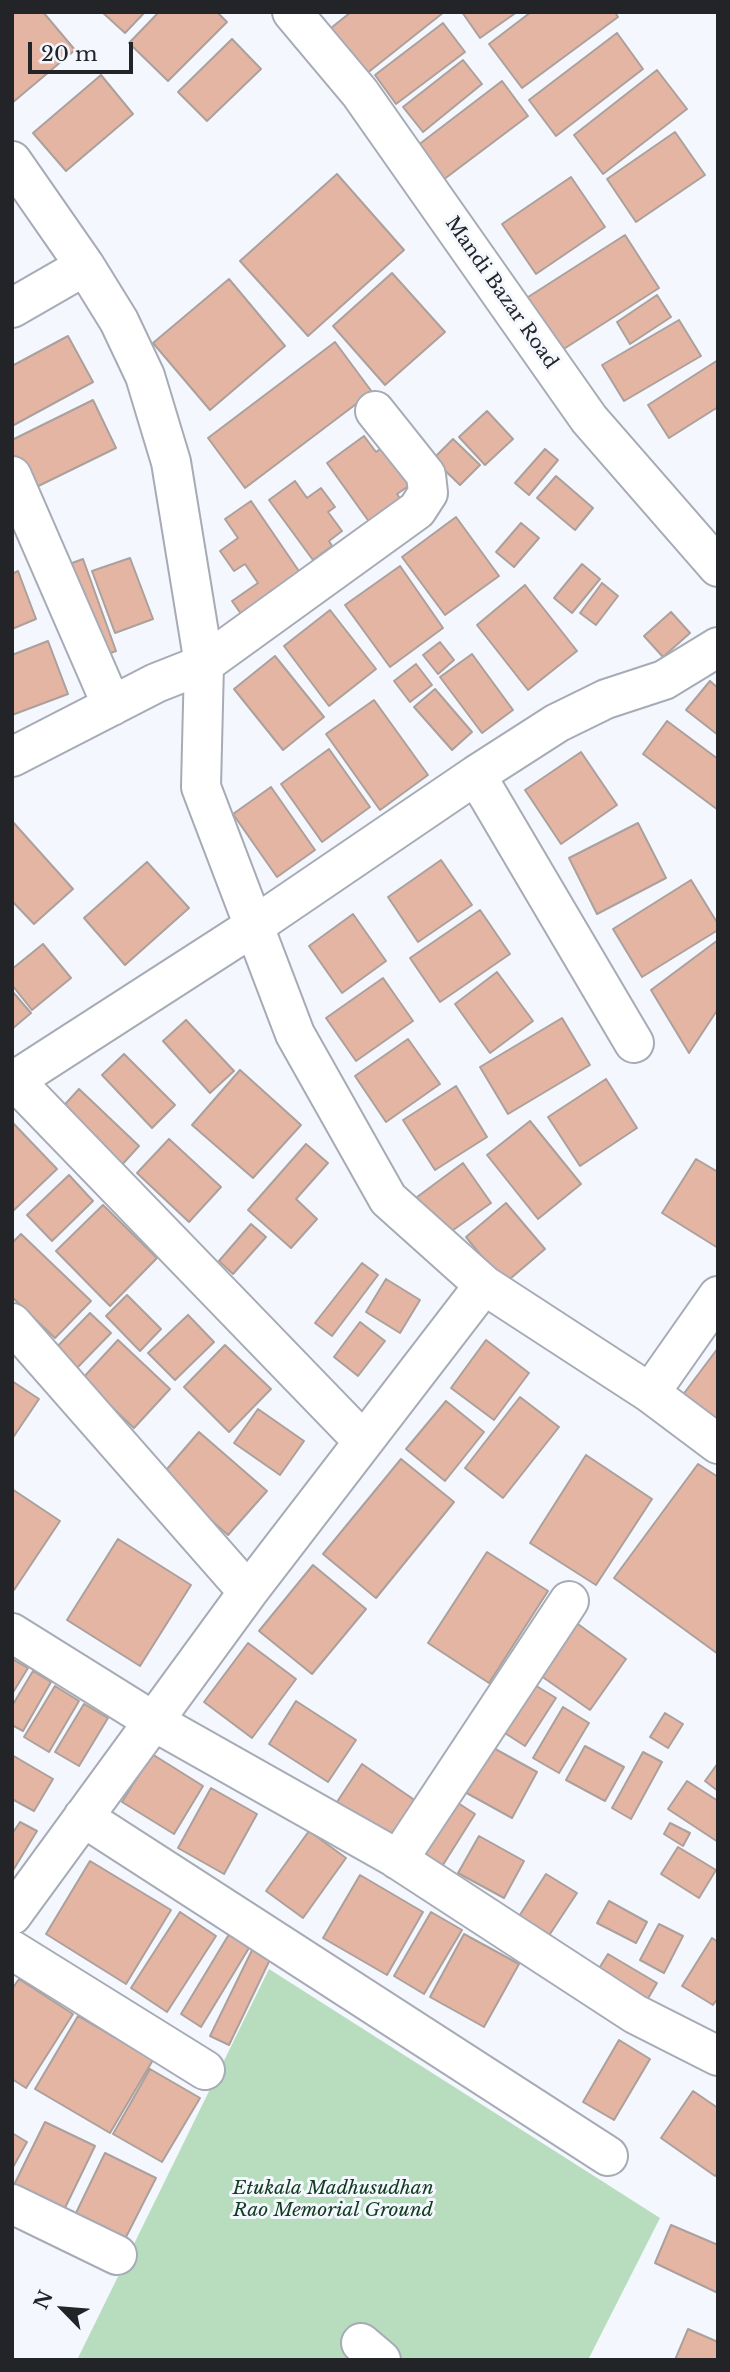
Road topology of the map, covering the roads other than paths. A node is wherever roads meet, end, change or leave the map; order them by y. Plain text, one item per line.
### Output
1 (292, 12) edge
2 (12, 161) edge
3 (85, 266) junction
4 (12, 308) edge
5 (375, 411) dead end
6 (12, 477) edge
7 (718, 567) edge
8 (718, 647) edge
9 (204, 664) junction
10 (112, 706) junction
11 (12, 757) edge
12 (476, 775) junction
13 (254, 926) junction
14 (634, 1043) dead end
15 (13, 1081) edge
16 (484, 1285) junction
17 (718, 1296) edge
18 (12, 1323) edge
19 (650, 1393) junction
20 (363, 1441) junction
21 (718, 1444) edge
22 (248, 1592) junction
23 (569, 1601) dead end
24 (12, 1633) edge
25 (153, 1721) junction
26 (83, 1816) junction
27 (398, 1860) junction
28 (14, 1909) edge
29 (12, 1950) edge
30 (718, 2056) edge
31 (205, 2070) dead end
32 (608, 2156) dead end
33 (12, 2204) edge
34 (117, 2255) dead end

1 - 7 street, Mandi Bazar Road
2 - 3 street
3 - 4 street
3 - 9 street
5 - 9 street
6 - 10 street
8 - 12 street
9 - 10 street
9 - 13 street
10 - 11 street
12 - 13 street
12 - 14 street
13 - 15 street
13 - 16 street
15 - 20 street
16 - 19 street
16 - 20 street
17 - 19 street
18 - 22 street
19 - 21 street
20 - 22 street
22 - 25 street
23 - 27 street
24 - 25 street
25 - 26 street
25 - 27 street
26 - 28 street
26 - 32 street
27 - 30 street
29 - 31 street
33 - 34 street

